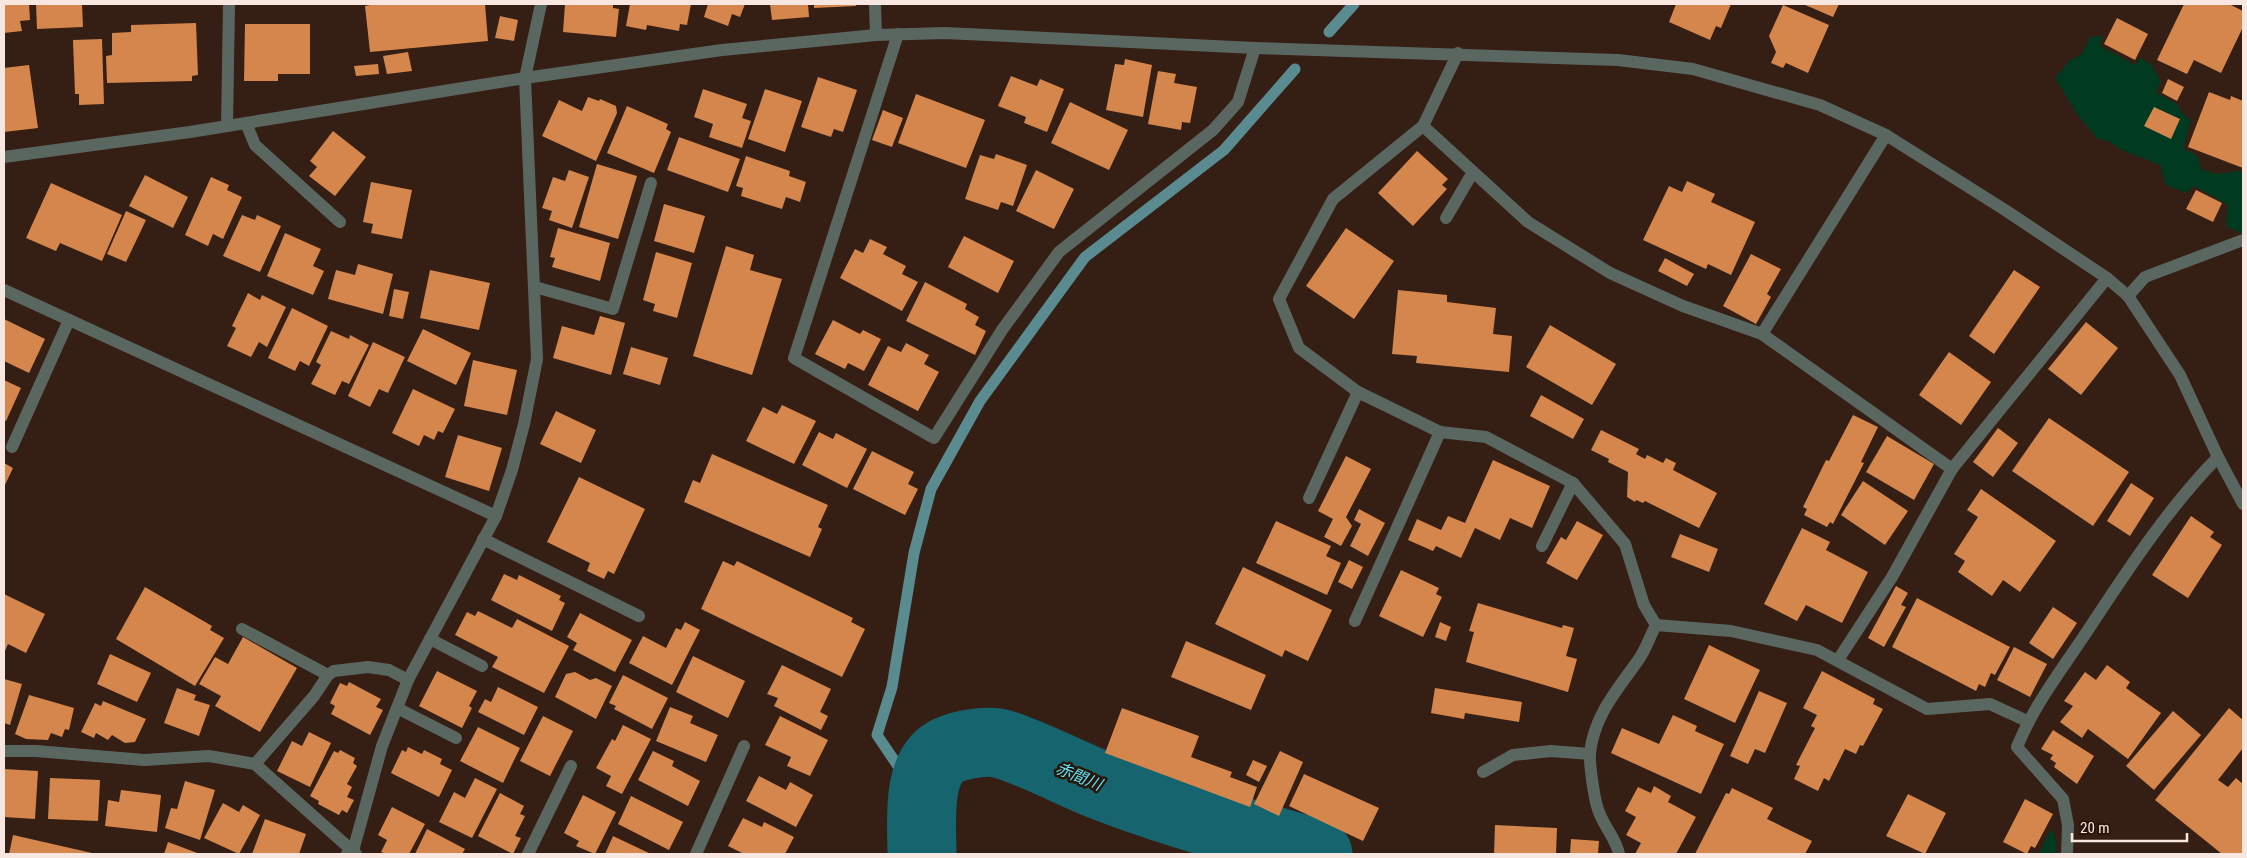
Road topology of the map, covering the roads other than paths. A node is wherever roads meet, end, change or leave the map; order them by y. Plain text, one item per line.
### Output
1 (229, 4) edge
2 (541, 4) edge
3 (875, 4) edge
4 (876, 34) junction
5 (898, 34) junction
6 (1255, 48) junction
7 (1458, 53) junction
8 (525, 78) junction
9 (246, 123) junction
10 (226, 126) junction
11 (1423, 126) junction
12 (1886, 135) junction
13 (4, 157) edge
14 (1473, 172) junction
15 (651, 183) dead end
16 (1446, 218) dead end
17 (340, 222) dead end
18 (2243, 240) edge
19 (2107, 278) junction
20 (535, 287) junction
21 (4, 290) edge
22 (2128, 296) junction
23 (69, 320) junction
24 (1762, 334) junction
25 (1358, 392) junction
26 (1440, 432) junction
27 (12, 447) dead end
28 (2218, 457) junction
29 (1952, 469) junction
30 (1572, 483) junction
31 (1309, 498) dead end
32 (2243, 504) edge
33 (496, 516) junction
34 (484, 539) junction
35 (1542, 546) dead end
36 (639, 616) dead end
37 (1356, 621) dead end
38 (1656, 625) junction
39 (242, 629) dead end
40 (430, 639) junction
41 (1838, 660) junction
42 (482, 666) dead end
43 (328, 675) junction
44 (408, 680) junction
45 (397, 708) junction
46 (2027, 721) junction
47 (456, 738) dead end
48 (744, 746) dead end
49 (4, 751) edge
50 (1590, 754) junction
51 (255, 764) junction
52 (572, 766) dead end
53 (1483, 772) dead end
54 (352, 853) edge
55 (528, 854) edge
56 (696, 854) edge
57 (1620, 854) edge
58 (2066, 854) edge

1 - 10 street
2 - 8 street
3 - 4 street
4 - 5 street
4 - 8 street
5 - 6 street
5 - 6 street
6 - 7 street
7 - 11 street
7 - 12 street
8 - 9 street
8 - 20 street
9 - 10 street
9 - 17 street
10 - 13 street
11 - 14 street
11 - 25 street
12 - 19 street
12 - 24 street
14 - 16 street
14 - 24 street
15 - 20 street
18 - 22 street
19 - 22 street
19 - 29 street
20 - 33 street
21 - 23 street
22 - 28 street
23 - 27 street
23 - 33 street
24 - 29 street
25 - 26 street
25 - 31 street
26 - 30 street
26 - 37 street
28 - 32 street
28 - 46 street
29 - 41 street
30 - 35 street
30 - 38 street
33 - 34 street
34 - 36 street
34 - 40 street
38 - 41 street
38 - 50 street
39 - 43 street
40 - 42 street
40 - 44 street
41 - 46 street
43 - 44 street
43 - 51 street
44 - 45 street
45 - 47 street
45 - 54 street
46 - 58 street
48 - 56 street
49 - 51 street
50 - 53 street
50 - 57 street
51 - 54 street
52 - 55 street

